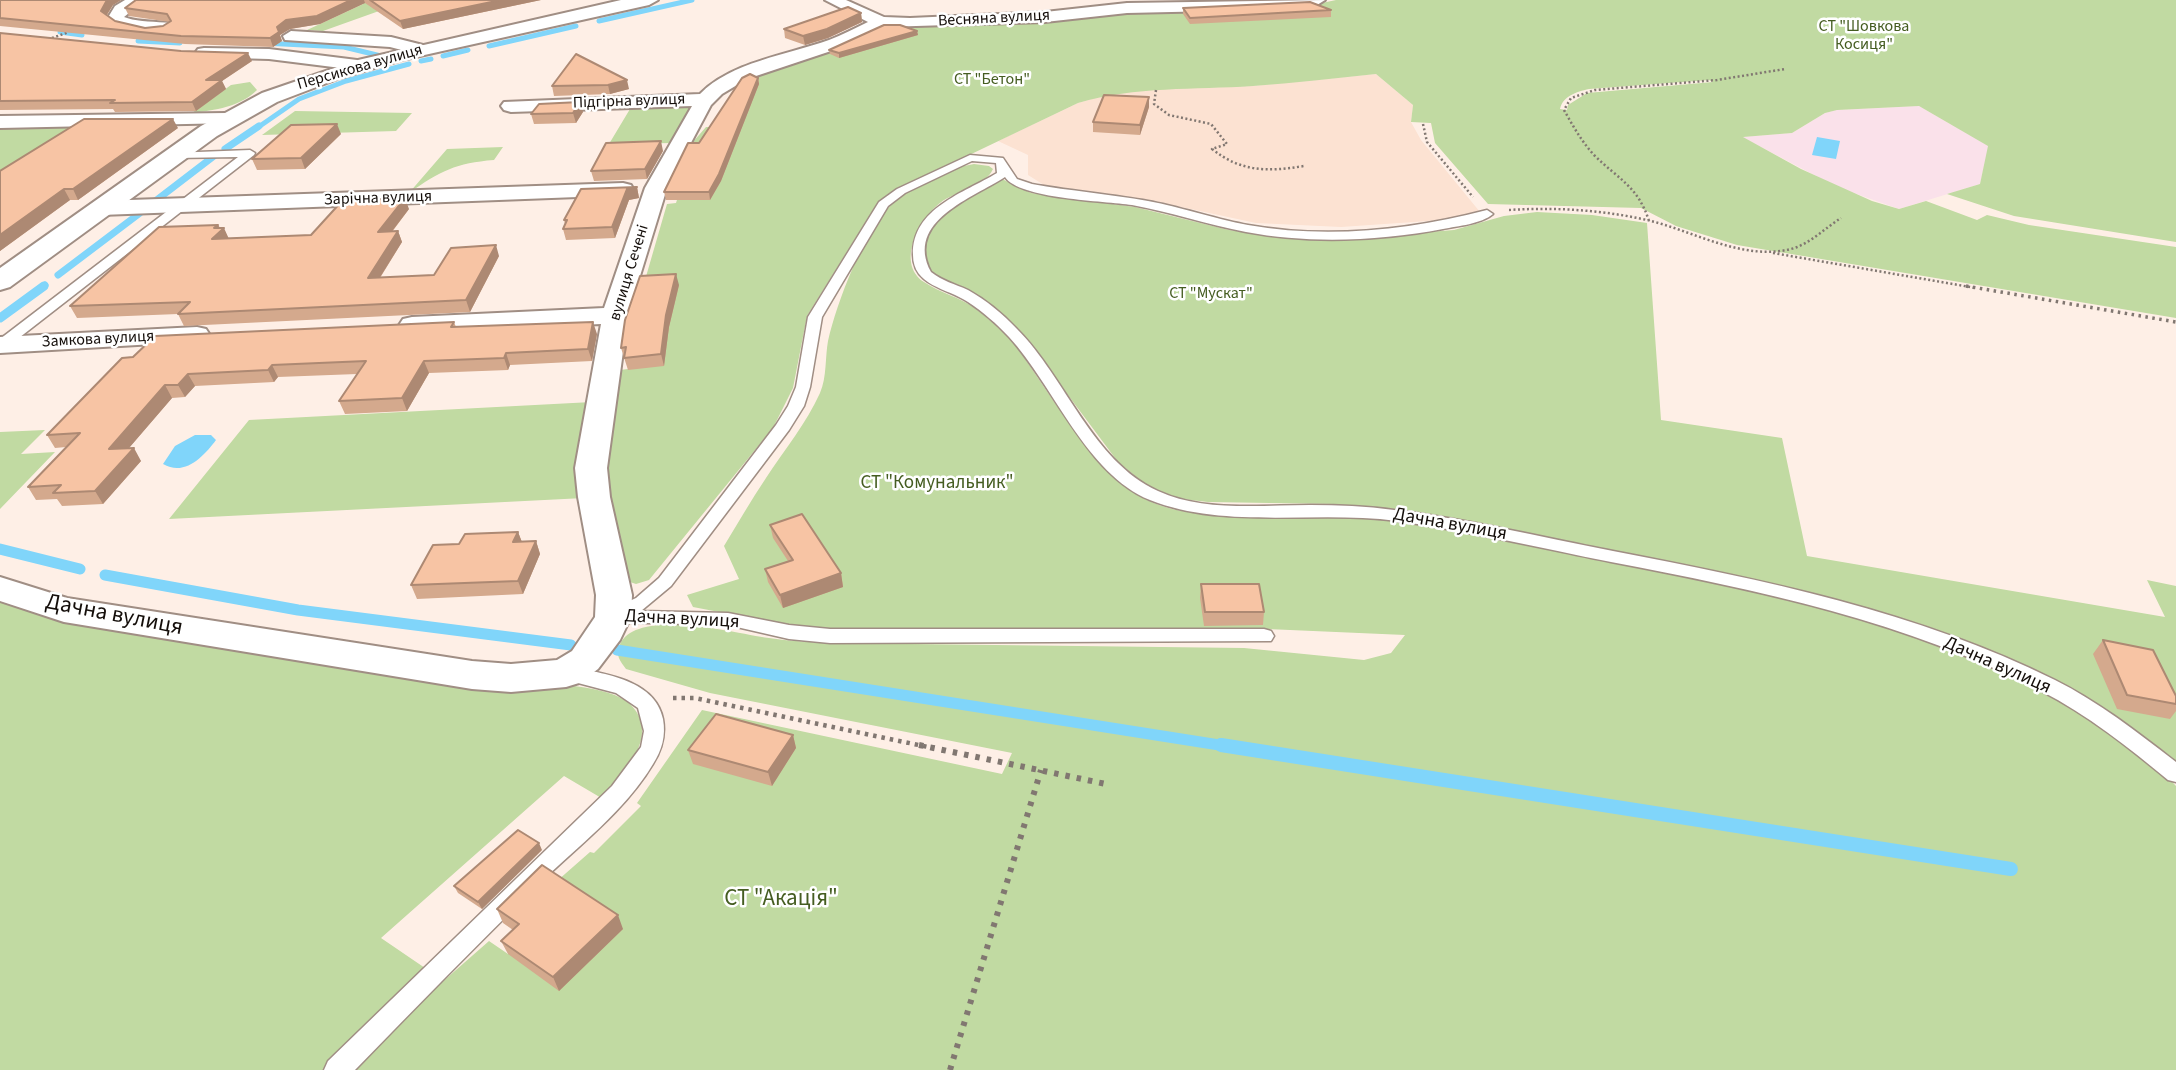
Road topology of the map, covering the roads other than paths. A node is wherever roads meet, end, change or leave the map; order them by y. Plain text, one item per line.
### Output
1 (137, 0) edge
2 (649, 0) edge
3 (832, 0) edge
4 (1317, 0) edge
5 (881, 22) junction
6 (211, 32) edge
7 (279, 36) edge
8 (421, 50) junction
9 (185, 52) edge
10 (357, 65) junction
11 (705, 100) junction
12 (511, 106) dead end
13 (234, 114) junction
14 (0, 122) edge
15 (176, 155) junction
16 (1003, 164) junction
17 (656, 188) junction
18 (181, 206) junction
19 (101, 208) junction
20 (1487, 214) road end
21 (0, 281) edge
22 (615, 315) junction
23 (392, 326) edge
24 (225, 334) edge
25 (1, 345) edge
26 (0, 589) edge
27 (613, 617) junction
28 (1264, 636) dead end
29 (566, 673) junction
30 (2176, 774) edge
31 (337, 1070) edge

1 - 6 street
2 - 8 main road, Персикова вулиця
3 - 5 street
4 - 5 street, Весняна вулиця
5 - 11 street, вулиця Сечені
7 - 8 street
8 - 10 main road, Персикова вулиця
9 - 10 street
10 - 13 main road, Персикова вулиця
11 - 12 street, Підгірна вулиця
11 - 17 street, вулиця Сечені
13 - 14 street
13 - 15 main road, Персикова вулиця
15 - 18 lane
15 - 19 main road, Персикова вулиця
16 - 20 lane
16 - 27 lane, Дачна вулиця
16 - 30 lane, Дачна вулиця
17 - 18 street, Зарічна вулиця
17 - 22 street, вулиця Сечені
18 - 19 street, Зарічна вулиця
18 - 25 lane
19 - 21 main road, Персикова вулиця
22 - 23 street
22 - 27 street, вулиця Сечені
24 - 25 street, Замкова вулиця
26 - 29 street, Дачна вулиця
27 - 28 lane, Дачна вулиця
27 - 29 street
29 - 31 lane, Дачна вулиця

